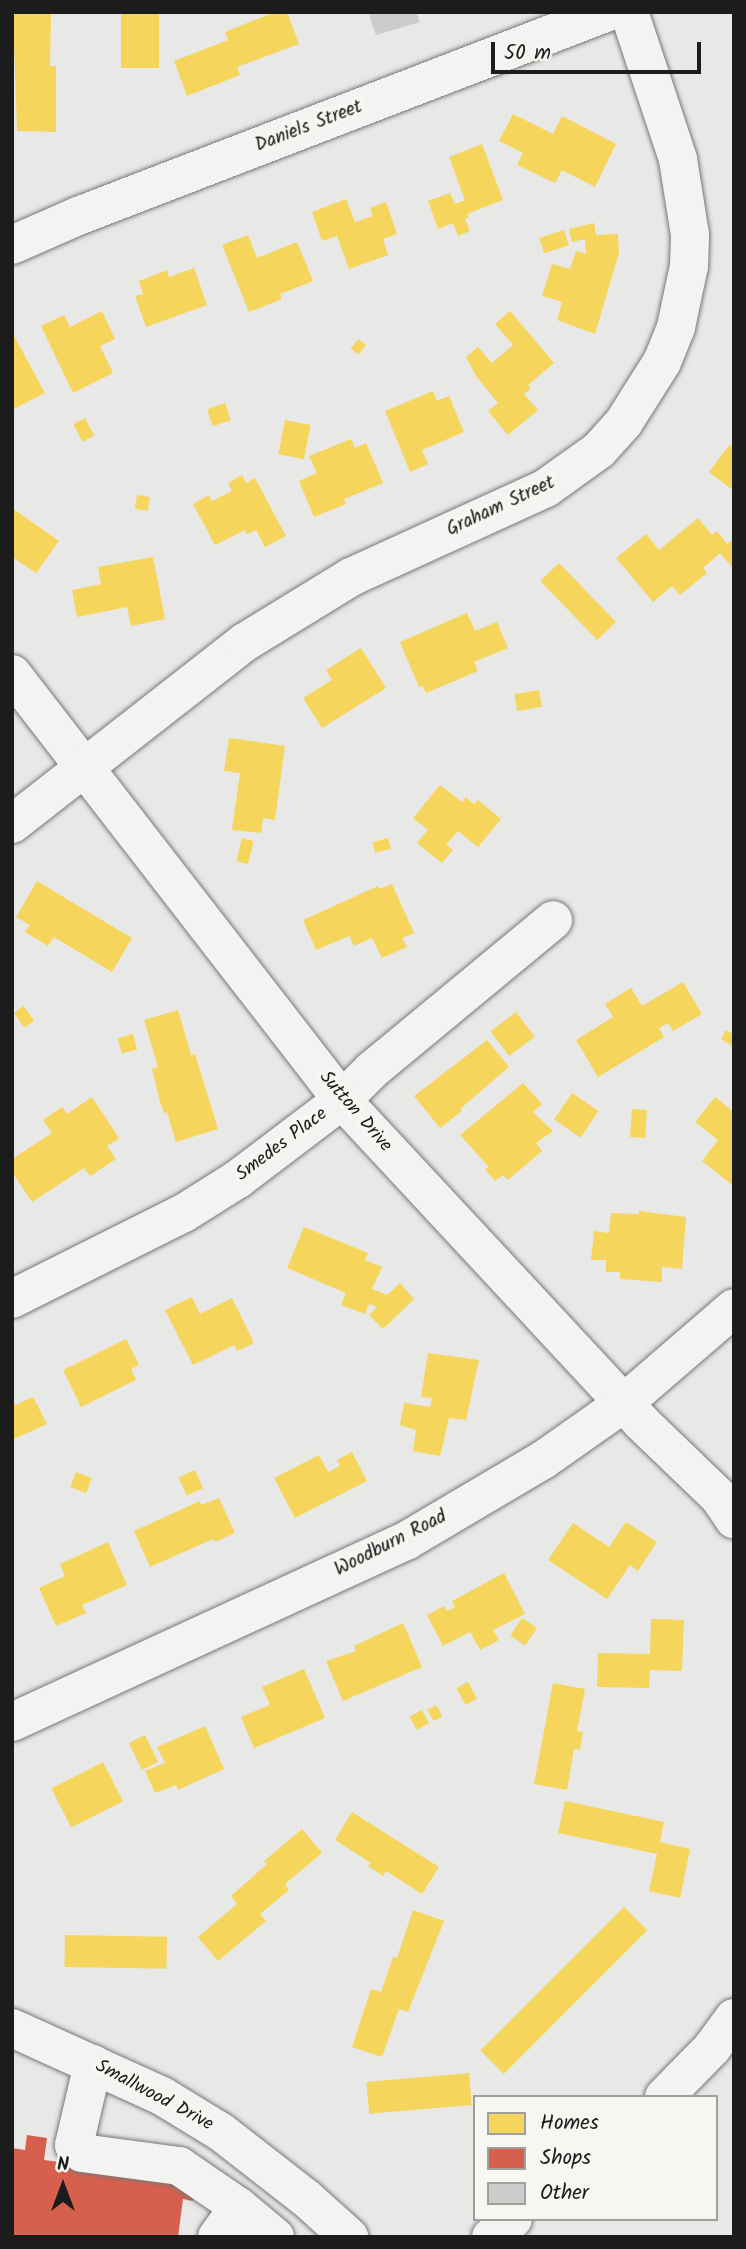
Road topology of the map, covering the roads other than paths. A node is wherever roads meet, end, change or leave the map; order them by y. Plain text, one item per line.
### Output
1 (608, 12) edge
2 (629, 12) edge
3 (12, 245) edge
4 (12, 674) edge
5 (83, 766) junction
6 (12, 824) edge
7 (553, 920) dead end
8 (342, 1100) junction
9 (12, 1300) edge
10 (734, 1308) edge
11 (624, 1403) junction
12 (734, 1519) edge
13 (12, 1723) edge
14 (734, 2018) edge
15 (12, 2028) edge
16 (93, 2064) junction
17 (666, 2095) edge
18 (511, 2221) edge
19 (228, 2222) edge
20 (275, 2237) edge
21 (349, 2237) edge
22 (491, 2237) edge

1 - 3 street, Daniels Street
2 - 5 street, Graham Street
4 - 5 street, Sutton Drive
5 - 6 street, Graham Street
5 - 8 street, Sutton Drive
7 - 8 street, Smedes Place
8 - 9 street, Smedes Place
8 - 11 street, Sutton Drive
10 - 11 street, Woodburn Road
11 - 12 street, Sutton Drive
11 - 13 street, Woodburn Road
14 - 17 street
15 - 16 street, Smallwood Drive
16 - 19 street
16 - 21 street, Smallwood Drive
18 - 22 street
19 - 20 street

